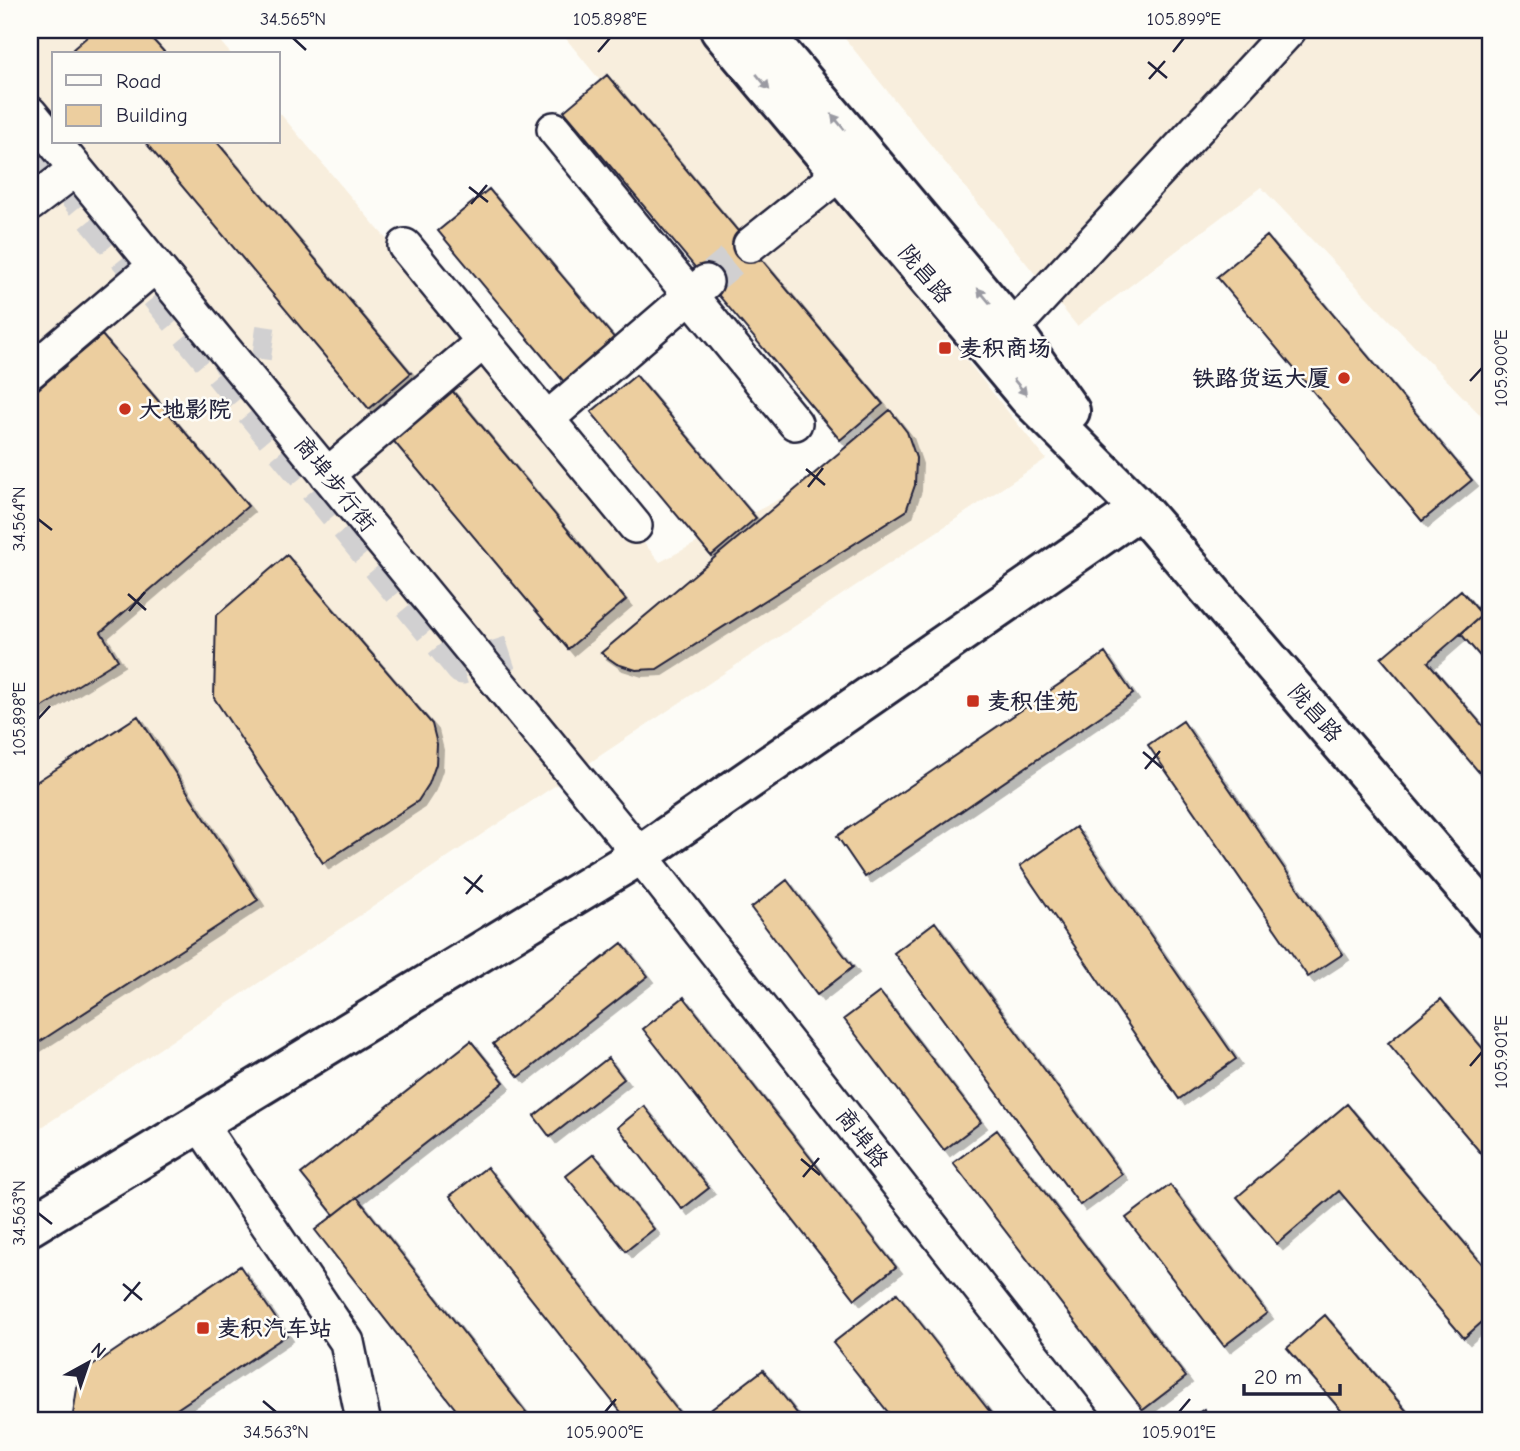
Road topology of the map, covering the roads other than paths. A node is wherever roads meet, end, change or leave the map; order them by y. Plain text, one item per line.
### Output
1 (720, 30) edge
2 (761, 30) edge
3 (1289, 30) edge
4 (30, 113) edge
5 (554, 129) dead end
6 (52, 140) edge
7 (55, 144) edge
8 (76, 169) junction
9 (840, 173) junction
10 (30, 204) edge
11 (750, 245) tunnel mouth
12 (405, 246) dead end
13 (155, 266) junction
14 (699, 288) junction
15 (1012, 329) junction
16 (484, 341) junction
17 (30, 372) edge
18 (547, 419) junction
19 (795, 423) dead end
20 (327, 475) junction
21 (1140, 509) junction
22 (635, 526) dead end
23 (640, 855) junction
24 (1490, 917) edge
25 (199, 1123) junction
26 (30, 1226) edge
27 (360, 1421) edge
28 (1084, 1421) edge

1 -> 9 main road, 陇昌路
15 -> 2 main road, 陇昌路
3 - 15 street
4 - 6 street, 商埠步行街
5 - 14 street
7 - 8 street, 商埠步行街
8 - 10 street
8 - 13 street, 商埠步行街
9 - 11 street
9 -> 21 main road, 陇昌路
12 - 16 street
13 - 17 street
13 - 20 street, 商埠步行街
14 - 18 street
14 - 19 street
15 - 21 main road, 陇昌路
16 - 18 street
16 - 20 street
18 - 22 street
20 - 23 street, 商埠步行街
21 - 23 main road
21 - 24 main road, 陇昌路
23 - 25 main road
23 - 28 street, 商埠路
25 - 26 main road
25 - 27 street

